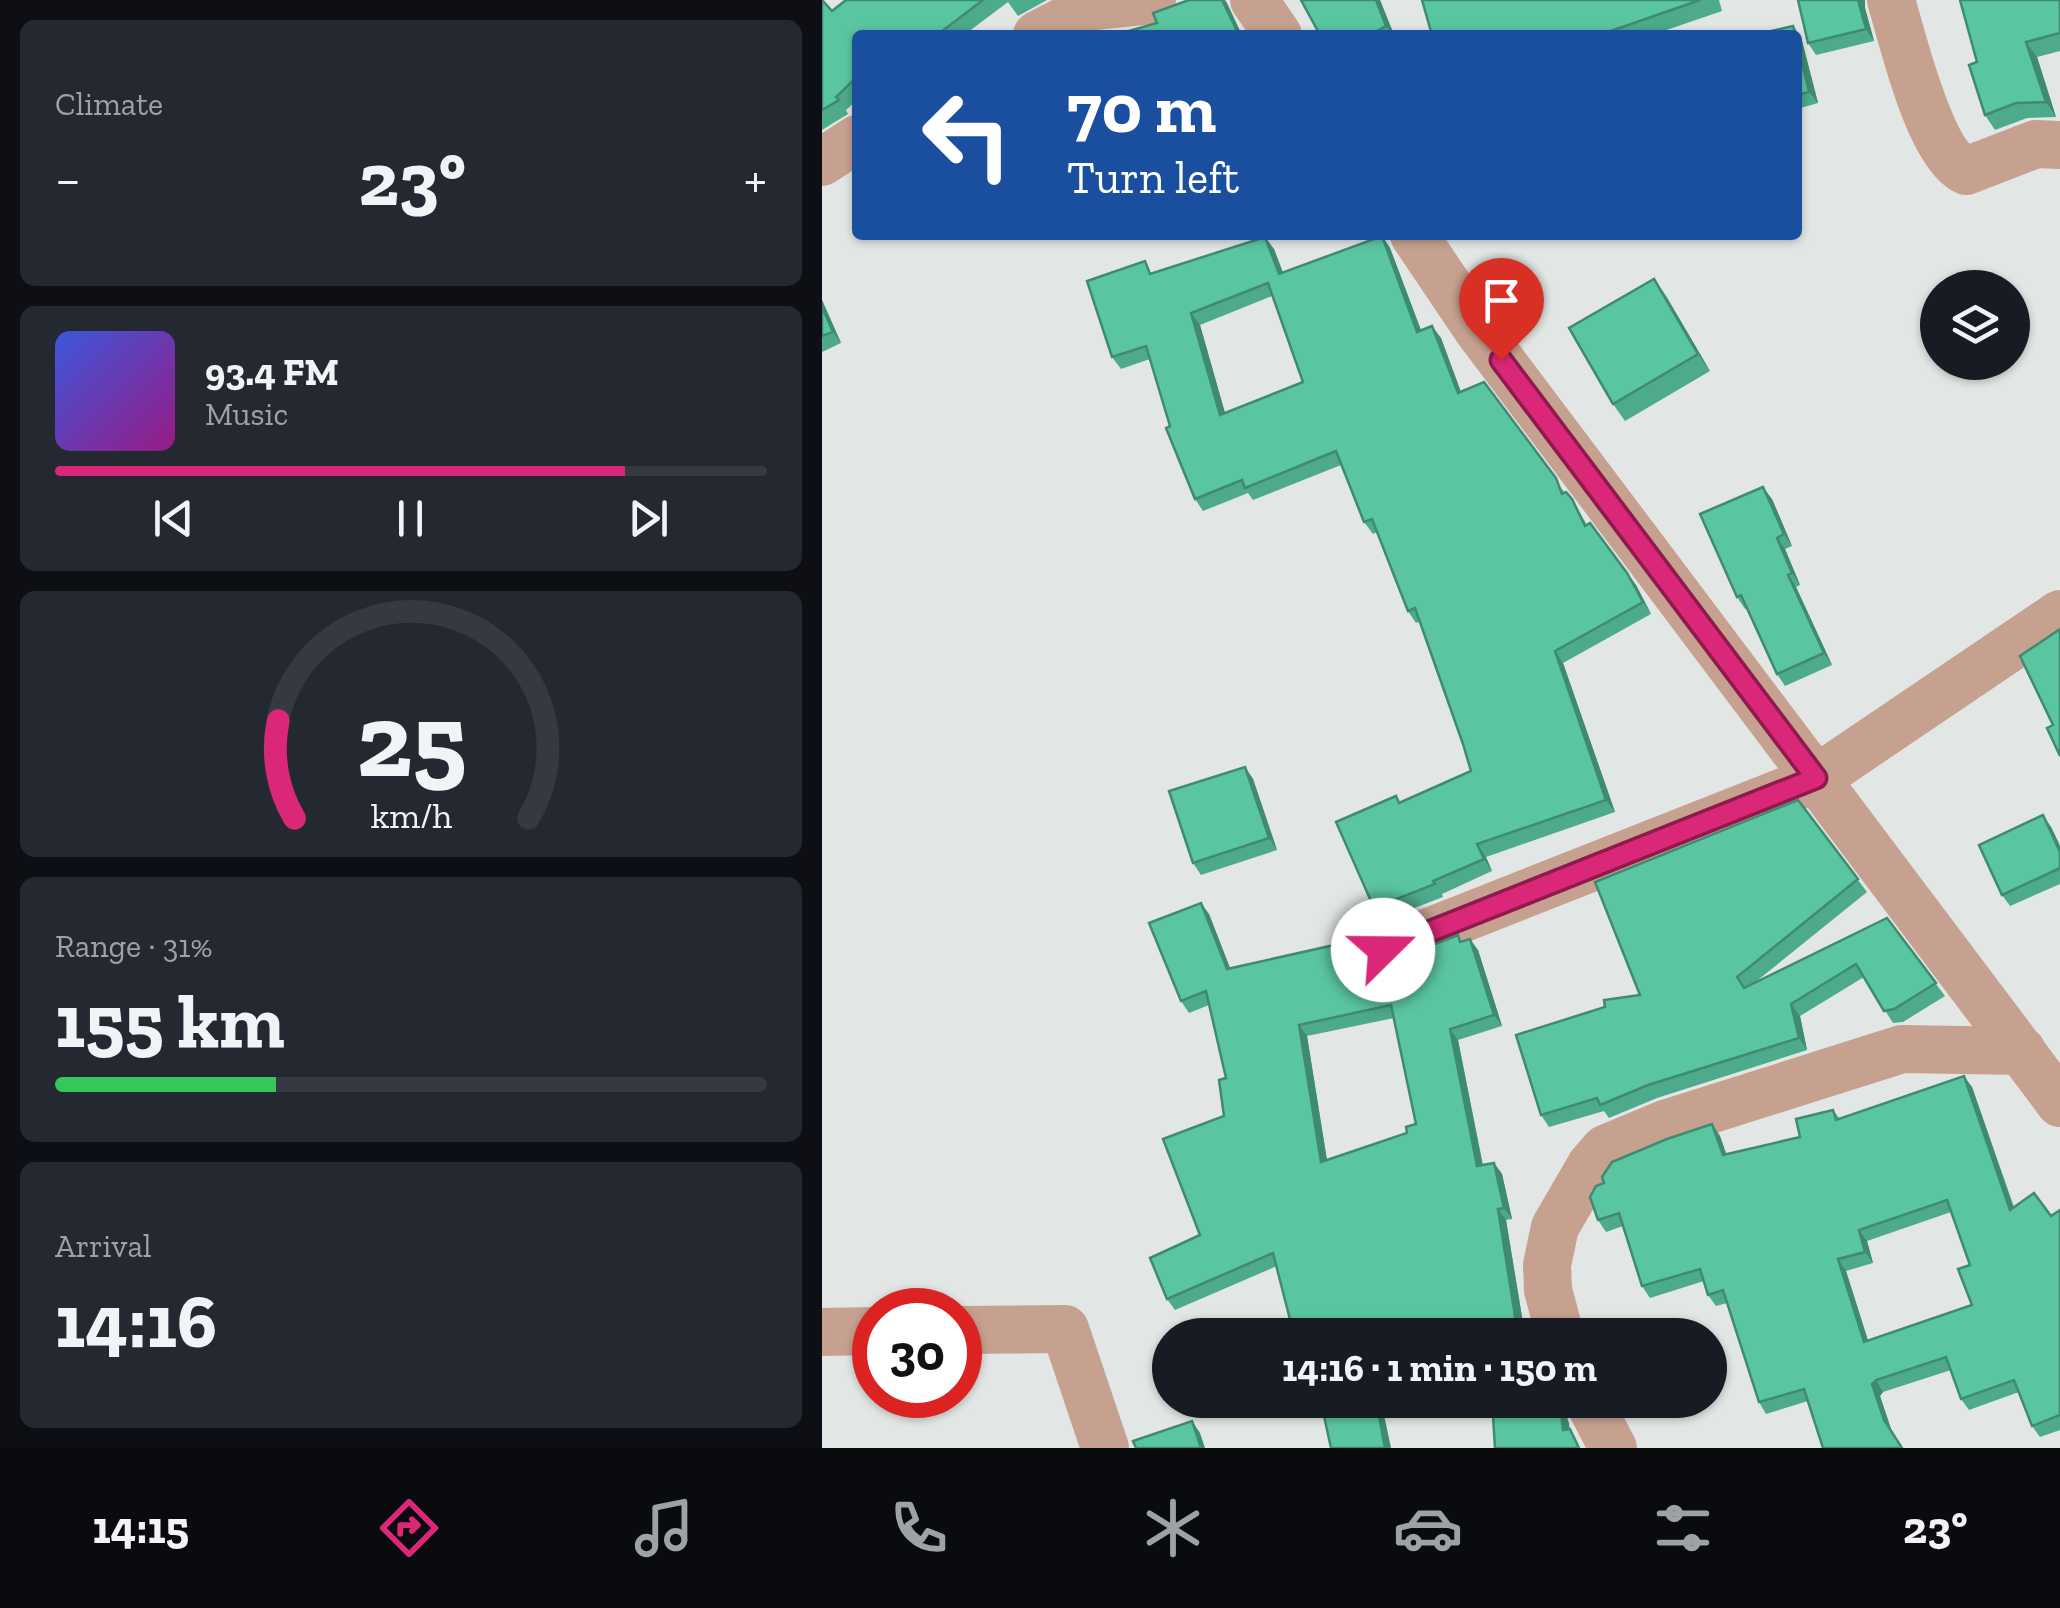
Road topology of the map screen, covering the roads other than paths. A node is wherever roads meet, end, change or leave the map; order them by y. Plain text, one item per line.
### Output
1 (1152, 0) edge
2 (1254, 0) edge
3 (1891, 0) edge
4 (1047, 30) edge
5 (1275, 30) edge
6 (852, 142) edge
7 (2060, 145) edge
8 (822, 162) edge
9 (1417, 240) edge
10 (2060, 614) edge
11 (1816, 778) junction
12 (1383, 950) dead end
13 (2022, 1051) junction
14 (2060, 1103) edge
15 (1555, 1318) edge
16 (982, 1330) edge
17 (852, 1331) edge
18 (822, 1332) edge
19 (1597, 1418) edge
20 (1104, 1448) edge
21 (1613, 1448) edge

1 - 4 street
2 - 5 street
3 - 7 street
6 - 8 street
9 - 11 street
10 - 11 street
11 - 12 street
11 - 13 street
13 - 14 street
13 - 15 street
16 - 20 street
17 - 18 street
19 - 21 street

